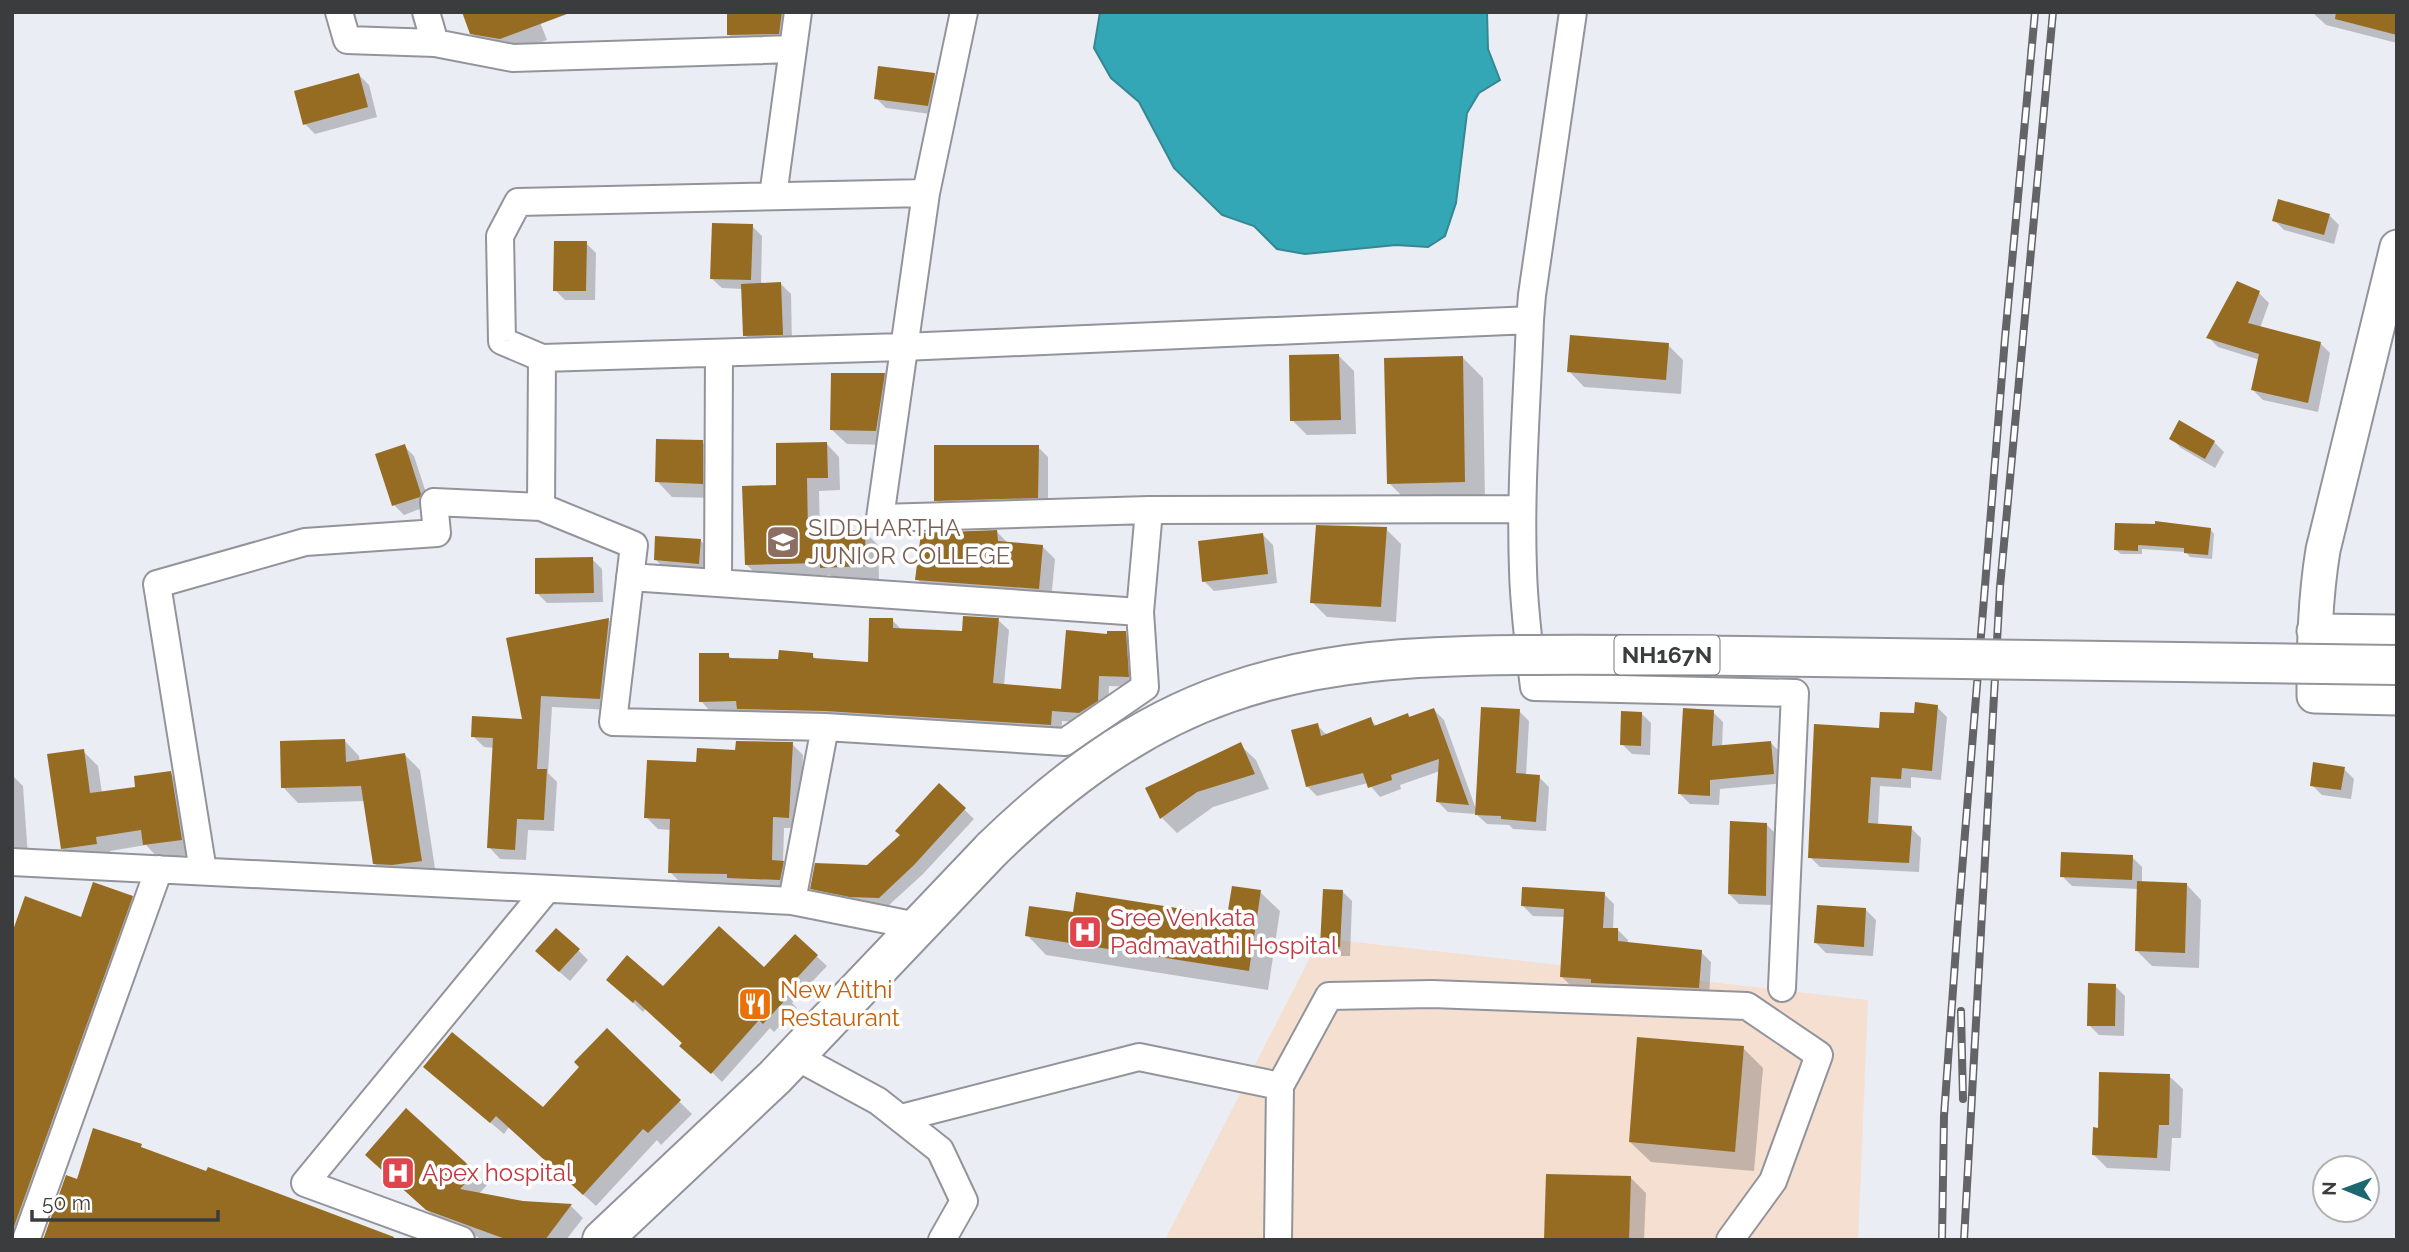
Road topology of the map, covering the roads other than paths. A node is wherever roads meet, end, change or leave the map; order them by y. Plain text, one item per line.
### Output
1 (339, 12) edge
2 (426, 12) edge
3 (798, 12) edge
4 (964, 12) edge
5 (1573, 12) edge
6 (435, 43) junction
7 (793, 49) junction
8 (926, 193) junction
9 (773, 197) junction
10 (2397, 247) edge
11 (1530, 320) junction
12 (904, 347) junction
13 (719, 353) junction
14 (542, 358) junction
15 (541, 507) junction
16 (1522, 509) junction
17 (1149, 510) junction
18 (630, 576) junction
19 (718, 583) junction
20 (1140, 612) junction
21 (2314, 631) junction
22 (2397, 632) edge
23 (2397, 665) edge
24 (2397, 698) edge
25 (825, 727) junction
26 (12, 862) edge
27 (159, 869) junction
28 (202, 871) junction
29 (547, 889) junction
30 (792, 901) junction
31 (917, 926) junction
32 (1782, 988) dead end
33 (795, 1056) junction
34 (1280, 1086) junction
35 (901, 1118) junction
36 (26, 1240) edge
37 (461, 1240) edge
38 (601, 1240) edge
39 (942, 1240) edge
40 (1278, 1240) edge
41 (1730, 1240) edge

1 - 6 street
2 - 6 street
3 - 7 street
4 - 8 street
5 - 11 street
6 - 7 street
7 - 9 street
8 - 9 street
8 - 12 street
9 - 14 street
10 - 21 main road
11 - 12 street
11 - 16 street
12 - 13 street
12 - 17 street
13 - 14 street
13 - 19 street
14 - 15 street
15 - 18 street
15 - 28 street
16 - 17 street
16 - 32 street
17 - 20 street
18 - 19 street
18 - 25 street
19 - 20 street
20 - 25 street
21 - 22 main road
21 - 24 main road
23 - 31 highway, NH167N, bridge
25 - 30 street
26 - 27 street
27 - 28 street
27 - 36 street
28 - 29 street
29 - 30 street
29 - 37 street
30 - 31 street
31 - 33 highway, NH167N
33 - 35 street
33 - 38 highway, NH167N
34 - 35 street
34 - 40 street
34 - 41 street
35 - 39 street

